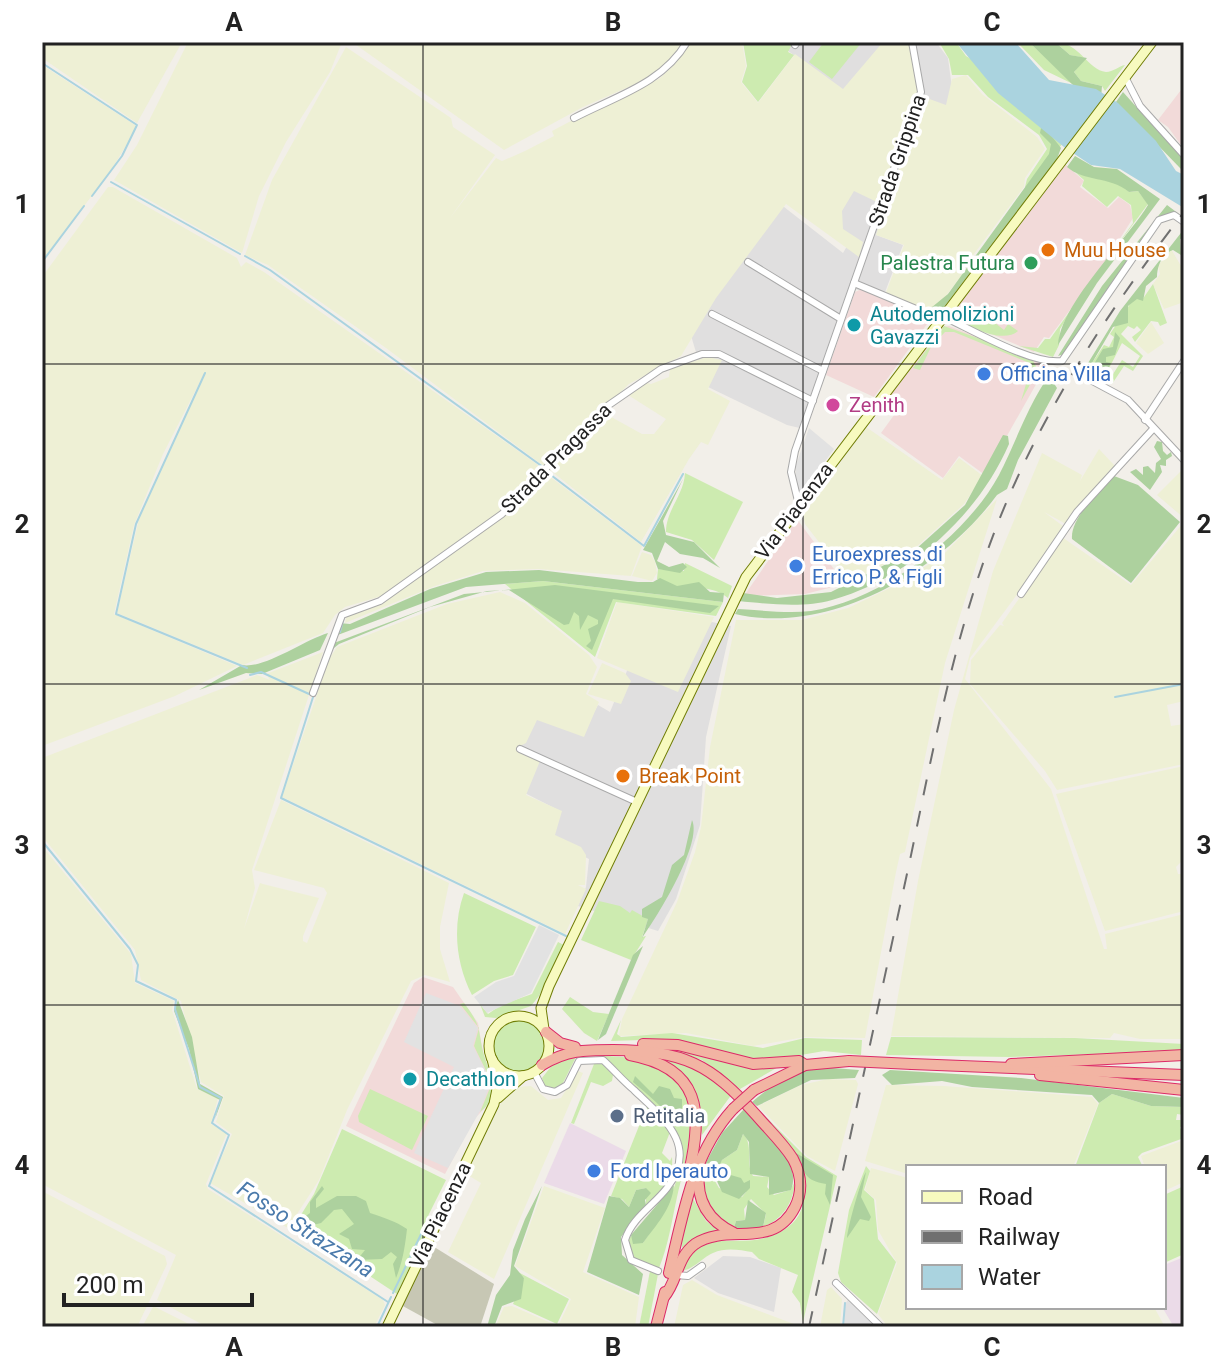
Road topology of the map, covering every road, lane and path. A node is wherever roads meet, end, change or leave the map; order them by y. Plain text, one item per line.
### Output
1 (687, 42) edge
2 (912, 42) edge
3 (1152, 42) edge
4 (1122, 81) junction
5 (574, 118) dead end
6 (1184, 155) edge
7 (1184, 222) edge
8 (748, 262) dead end
9 (854, 283) junction
10 (712, 314) dead end
11 (941, 317) junction
12 (841, 319) junction
13 (1184, 361) edge
14 (823, 371) junction
15 (1085, 377) dead end
16 (813, 401) junction
17 (1145, 420) junction
18 (1153, 429) junction
19 (1184, 460) edge
20 (799, 505) junction
21 (1021, 594) dead end
22 (313, 693) dead end
23 (520, 749) dead end
24 (637, 802) junction
25 (549, 986) junction
26 (516, 1016) junction
27 (545, 1030) junction
28 (589, 1049) junction
29 (608, 1050) junction
30 (1184, 1055) edge
31 (492, 1059) junction
32 (805, 1065) junction
33 (1008, 1068) junction
34 (534, 1071) junction
35 (1184, 1075) edge
36 (1184, 1090) edge
37 (494, 1104) junction
38 (715, 1130) junction
39 (688, 1199) junction
40 (739, 1236) junction
41 (702, 1266) dead end
42 (658, 1271) dead end
43 (676, 1275) dead end
44 (836, 1283) dead end
45 (664, 1297) junction
46 (387, 1327) edge
47 (656, 1327) edge
48 (881, 1327) edge

1 - 5 street
2 - 9 street, Strada Grippina
3 - 4 main road, Via Piacenza
4 - 6 street
4 - 11 main road, Via Piacenza
7 - 11 street
8 - 12 street
9 - 11 street
9 - 12 street, Strada Grippina
10 - 14 street
11 - 20 main road, Via Piacenza
12 - 14 street, Strada Grippina
13 - 17 street
14 - 16 street, Strada Grippina
15 - 17 street
16 - 20 street, Strada Grippina
16 - 22 street, Strada Pragassa
17 - 18 street
18 - 19 street
18 - 21 street
20 - 24 main road, Via Piacenza
23 - 24 street
24 - 25 main road, Via Piacenza
25 - 26 main road, Via Piacenza
25 - 27 main road, Via Piacenza
26 - 27 main road
26 - 31 main road
27 - 28 highway
27 - 34 main road
28 - 29 highway
28 - 32 highway
28 - 34 highway
29 - 39 highway
29 - 40 highway
30 - 33 highway
31 - 34 main road
31 - 37 main road
32 - 33 highway, bridge
32 - 38 highway, bridge
33 - 35 highway
33 - 36 highway
34 - 37 main road
34 - 42 street
37 - 46 main road, Via Piacenza
38 - 39 highway
38 - 40 highway
39 - 45 highway
40 - 45 highway
41 - 43 street
44 - 48 street
45 - 47 highway

